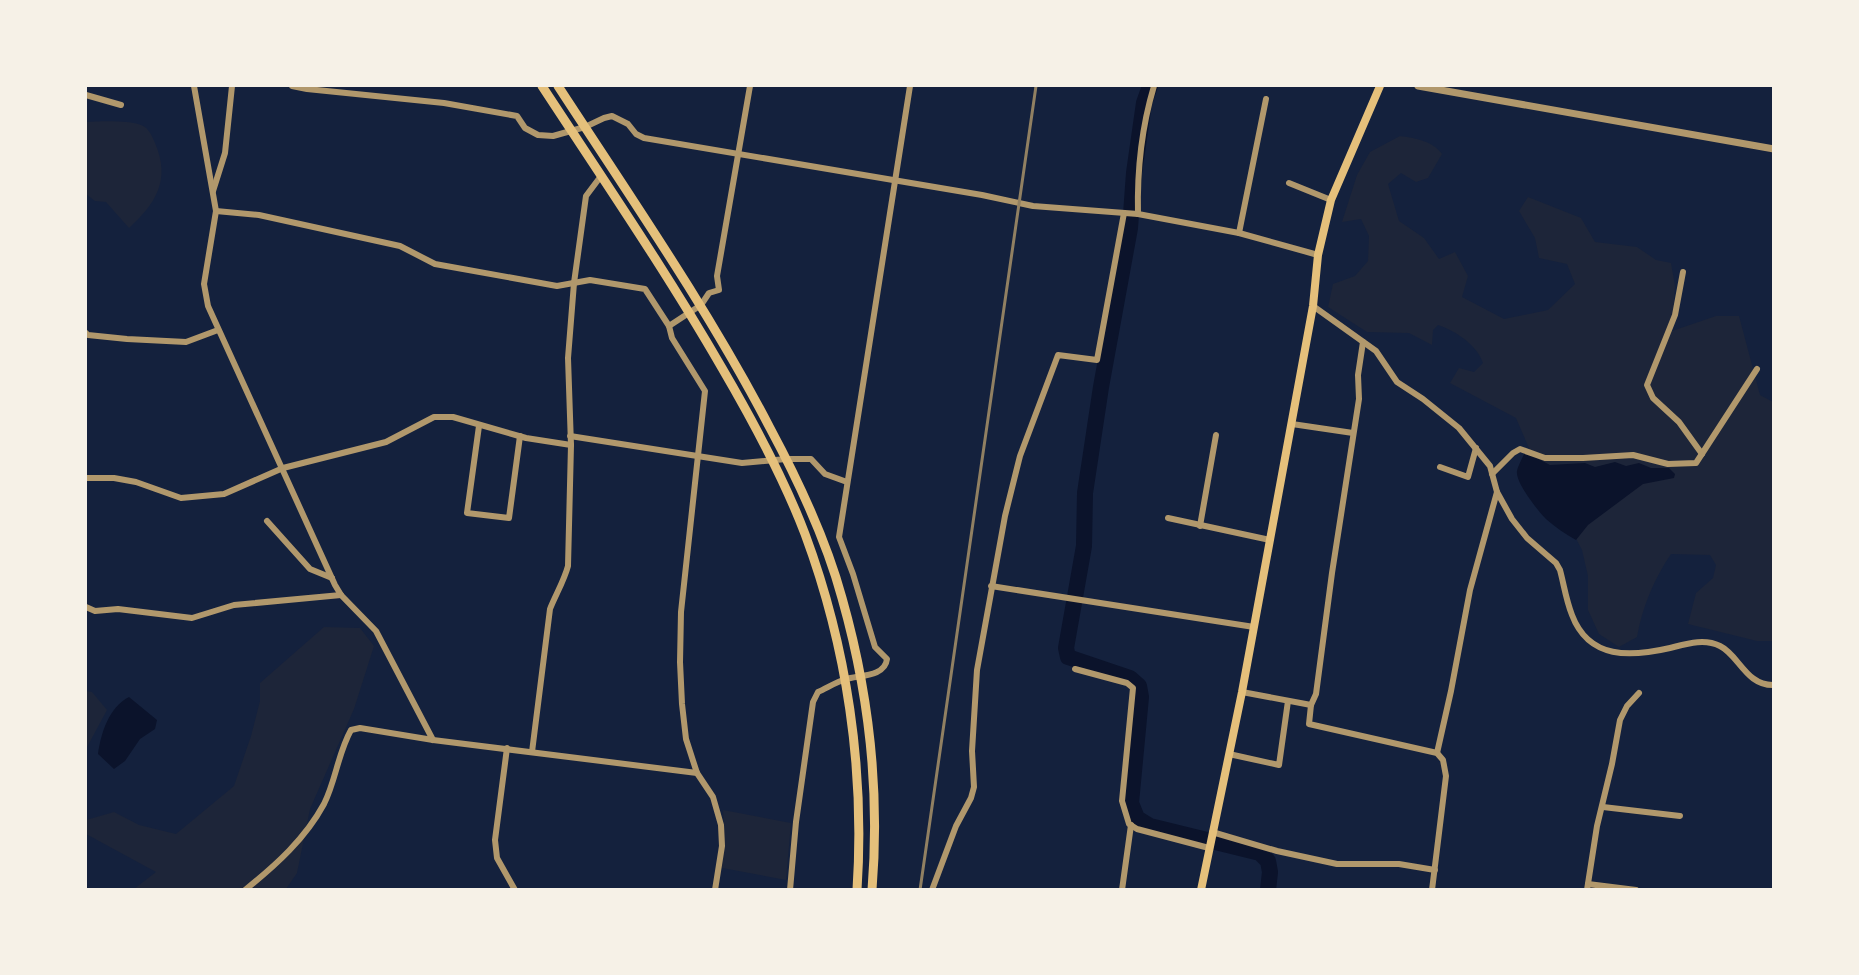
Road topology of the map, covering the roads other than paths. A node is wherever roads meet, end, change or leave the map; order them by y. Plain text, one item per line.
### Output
1 (194, 86) edge
2 (232, 86) edge
3 (291, 86) edge
4 (542, 86) edge
5 (558, 86) edge
6 (750, 86) edge
7 (910, 86) edge
8 (1154, 86) edge
9 (1380, 86) edge
10 (1418, 86) edge
11 (86, 95) edge
12 (1266, 99) dead end
13 (121, 105) dead end
14 (585, 127) junction
15 (572, 131) junction
16 (1773, 149) edge
17 (738, 154) junction
18 (601, 176) junction
19 (896, 181) junction
20 (1289, 183) dead end
21 (213, 192) junction
22 (1331, 200) junction
23 (216, 211) junction
24 (1124, 213) junction
25 (1138, 214) junction
26 (1239, 233) junction
27 (1318, 255) junction
28 (1683, 272) dead end
29 (574, 283) junction
30 (700, 305) junction
31 (1312, 306) junction
32 (690, 313) junction
33 (669, 326) junction
34 (218, 330) junction
35 (86, 333) edge
36 (1363, 342) junction
37 (1757, 369) dead end
38 (1292, 424) junction
39 (479, 426) junction
40 (1353, 433) junction
41 (1216, 435) dead end
42 (520, 436) junction
43 (570, 436) junction
44 (571, 445) junction
45 (1476, 448) junction
46 (1702, 454) junction
47 (697, 457) junction
48 (786, 459) junction
49 (773, 460) junction
50 (1440, 467) dead end
51 (283, 468) junction
52 (1492, 474) junction
53 (86, 478) edge
54 (847, 482) junction
55 (1497, 492) junction
56 (1168, 518) dead end
57 (267, 521) dead end
58 (1200, 526) junction
59 (1270, 540) junction
60 (332, 578) junction
61 (992, 586) junction
62 (341, 595) junction
63 (86, 607) edge
64 (1254, 627) junction
65 (1075, 669) dead end
66 (861, 676) junction
67 (845, 680) junction
68 (1773, 685) edge
69 (1242, 692) junction
70 (1639, 693) dead end
71 (1288, 701) junction
72 (1311, 705) junction
73 (433, 740) junction
74 (507, 748) junction
75 (532, 752) junction
76 (1437, 753) junction
77 (1229, 754) junction
78 (697, 773) junction
79 (1603, 807) junction
80 (1680, 816) dead end
81 (1131, 825) junction
82 (1212, 832) junction
83 (1209, 848) junction
84 (1435, 870) junction
85 (1587, 887) edge
86 (245, 890) edge
87 (515, 890) edge
88 (715, 890) edge
89 (790, 890) edge
90 (857, 890) edge
91 (872, 890) edge
92 (932, 890) edge
93 (1122, 890) edge
94 (1201, 890) edge
95 (1432, 890) edge
96 (1636, 890) edge

1 - 21 street
2 - 21 street
3 - 15 street
4 - 15 highway
5 - 14 highway
6 - 17 street
7 - 19 street
8 - 25 street
9 - 22 main road
10 - 16 street
11 - 13 street
12 - 26 street
14 - 15 street
14 - 17 street
14 - 30 highway
15 - 18 highway
17 - 19 street
17 - 30 street
18 - 29 street
18 - 32 highway
19 - 24 street
19 - 54 street
20 - 22 street
21 - 23 street
22 - 27 main road
23 - 29 street
23 - 34 street
24 - 25 street
24 - 61 street
25 - 26 street
26 - 27 street
27 - 31 main road
28 - 46 street
29 - 33 street
29 - 43 street
30 - 32 street
30 - 48 highway
31 - 36 street
31 - 38 main road
32 - 33 street
32 - 49 highway
33 - 47 street
34 - 35 street
34 - 51 street
36 - 40 street
36 - 45 street
37 - 46 street
38 - 40 street
38 - 59 main road
39 - 42 street
39 - 42 street
39 - 51 street
40 - 72 street
41 - 58 street
42 - 44 street
43 - 44 street
43 - 47 street
44 - 75 street
45 - 50 street
45 - 52 street
46 - 52 street
47 - 49 street
47 - 78 street
48 - 49 street
48 - 54 street
48 - 66 highway
49 - 67 highway
51 - 53 street
51 - 60 street
52 - 55 street
54 - 66 street
55 - 68 street
55 - 76 street
56 - 58 street
57 - 60 street
58 - 59 street
59 - 64 main road
60 - 62 street
61 - 64 street
61 - 92 street
62 - 63 street
62 - 73 street
64 - 69 main road
65 - 81 street
66 - 67 street
66 - 91 highway
67 - 89 street
67 - 90 highway
69 - 71 street
69 - 77 main road
70 - 79 street
71 - 72 street
71 - 77 street
72 - 76 street
73 - 74 street
73 - 86 street
74 - 75 street
74 - 87 street
75 - 78 street
76 - 84 street
77 - 82 main road
78 - 88 street
79 - 80 street
79 - 85 street
81 - 83 street
81 - 93 street
82 - 83 main road
82 - 84 street
83 - 94 main road
84 - 95 street
85 - 96 street

